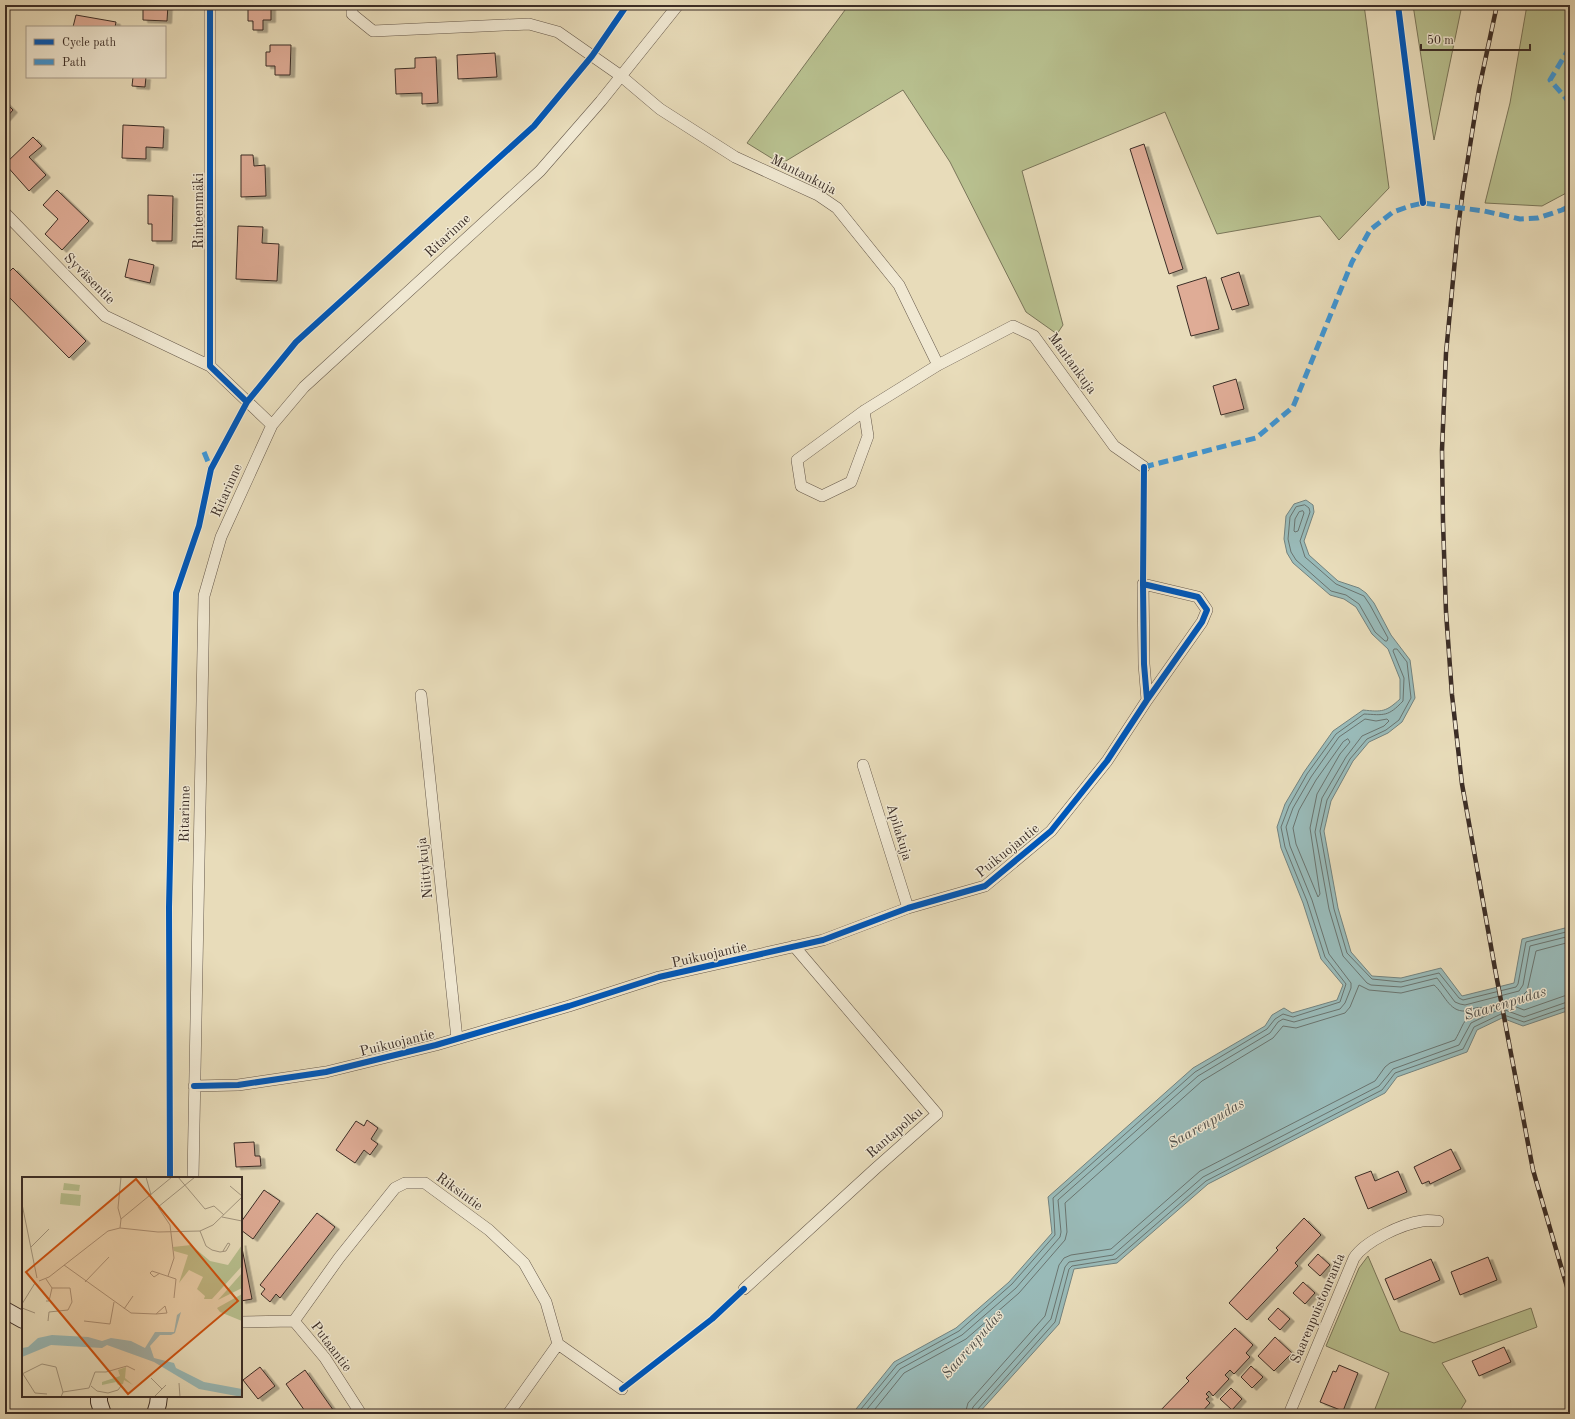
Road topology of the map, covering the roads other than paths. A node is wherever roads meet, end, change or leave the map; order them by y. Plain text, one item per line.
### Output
1 (210, 5) edge
2 (678, 5) edge
3 (352, 10) edge
4 (621, 76) junction
5 (5, 213) edge
6 (938, 365) junction
7 (210, 366) junction
8 (864, 411) junction
9 (272, 425) junction
10 (1144, 468) dead end
11 (421, 695) dead end
12 (1147, 700) junction
13 (863, 765) dead end
14 (908, 908) junction
15 (794, 946) junction
16 (457, 1039) junction
17 (194, 1086) junction
18 (193, 1177) edge
19 (1438, 1221) dead end
20 (744, 1289) dead end
21 (5, 1310) edge
22 (22, 1319) edge
23 (294, 1321) junction
24 (242, 1322) edge
25 (558, 1344) junction
26 (622, 1389) dead end
27 (158, 1397) edge
28 (155, 1414) edge
29 (361, 1414) edge
30 (508, 1414) edge
31 (1289, 1414) edge

1 - 7 street, Rinteenmäki
2 - 4 street, Ritarinne
3 - 4 street, Mantankuja
4 - 6 street, Mantankuja
4 - 9 street, Ritarinne
5 - 7 street, Syväsentie
6 - 8 street, Mantankuja
6 - 10 street, Mantankuja
7 - 9 street
8 - 8 street, Mantankuja
9 - 17 street, Ritarinne
11 - 16 street, Niittykuja
12 - 12 street, Puikuojantie
12 - 14 street, Puikuojantie
13 - 14 street, Apilakuja
14 - 15 street, Puikuojantie
15 - 16 street, Puikuojantie
15 - 20 street, Rantapolku
16 - 17 street, Puikuojantie
17 - 18 street, Ritarinne
19 - 31 street, Saarenpuistonranta
21 - 22 main road
23 - 24 street, Putaantie
23 - 25 street, Riksintie
23 - 29 street, Putaantie
25 - 26 street
25 - 30 street
27 - 28 main road

